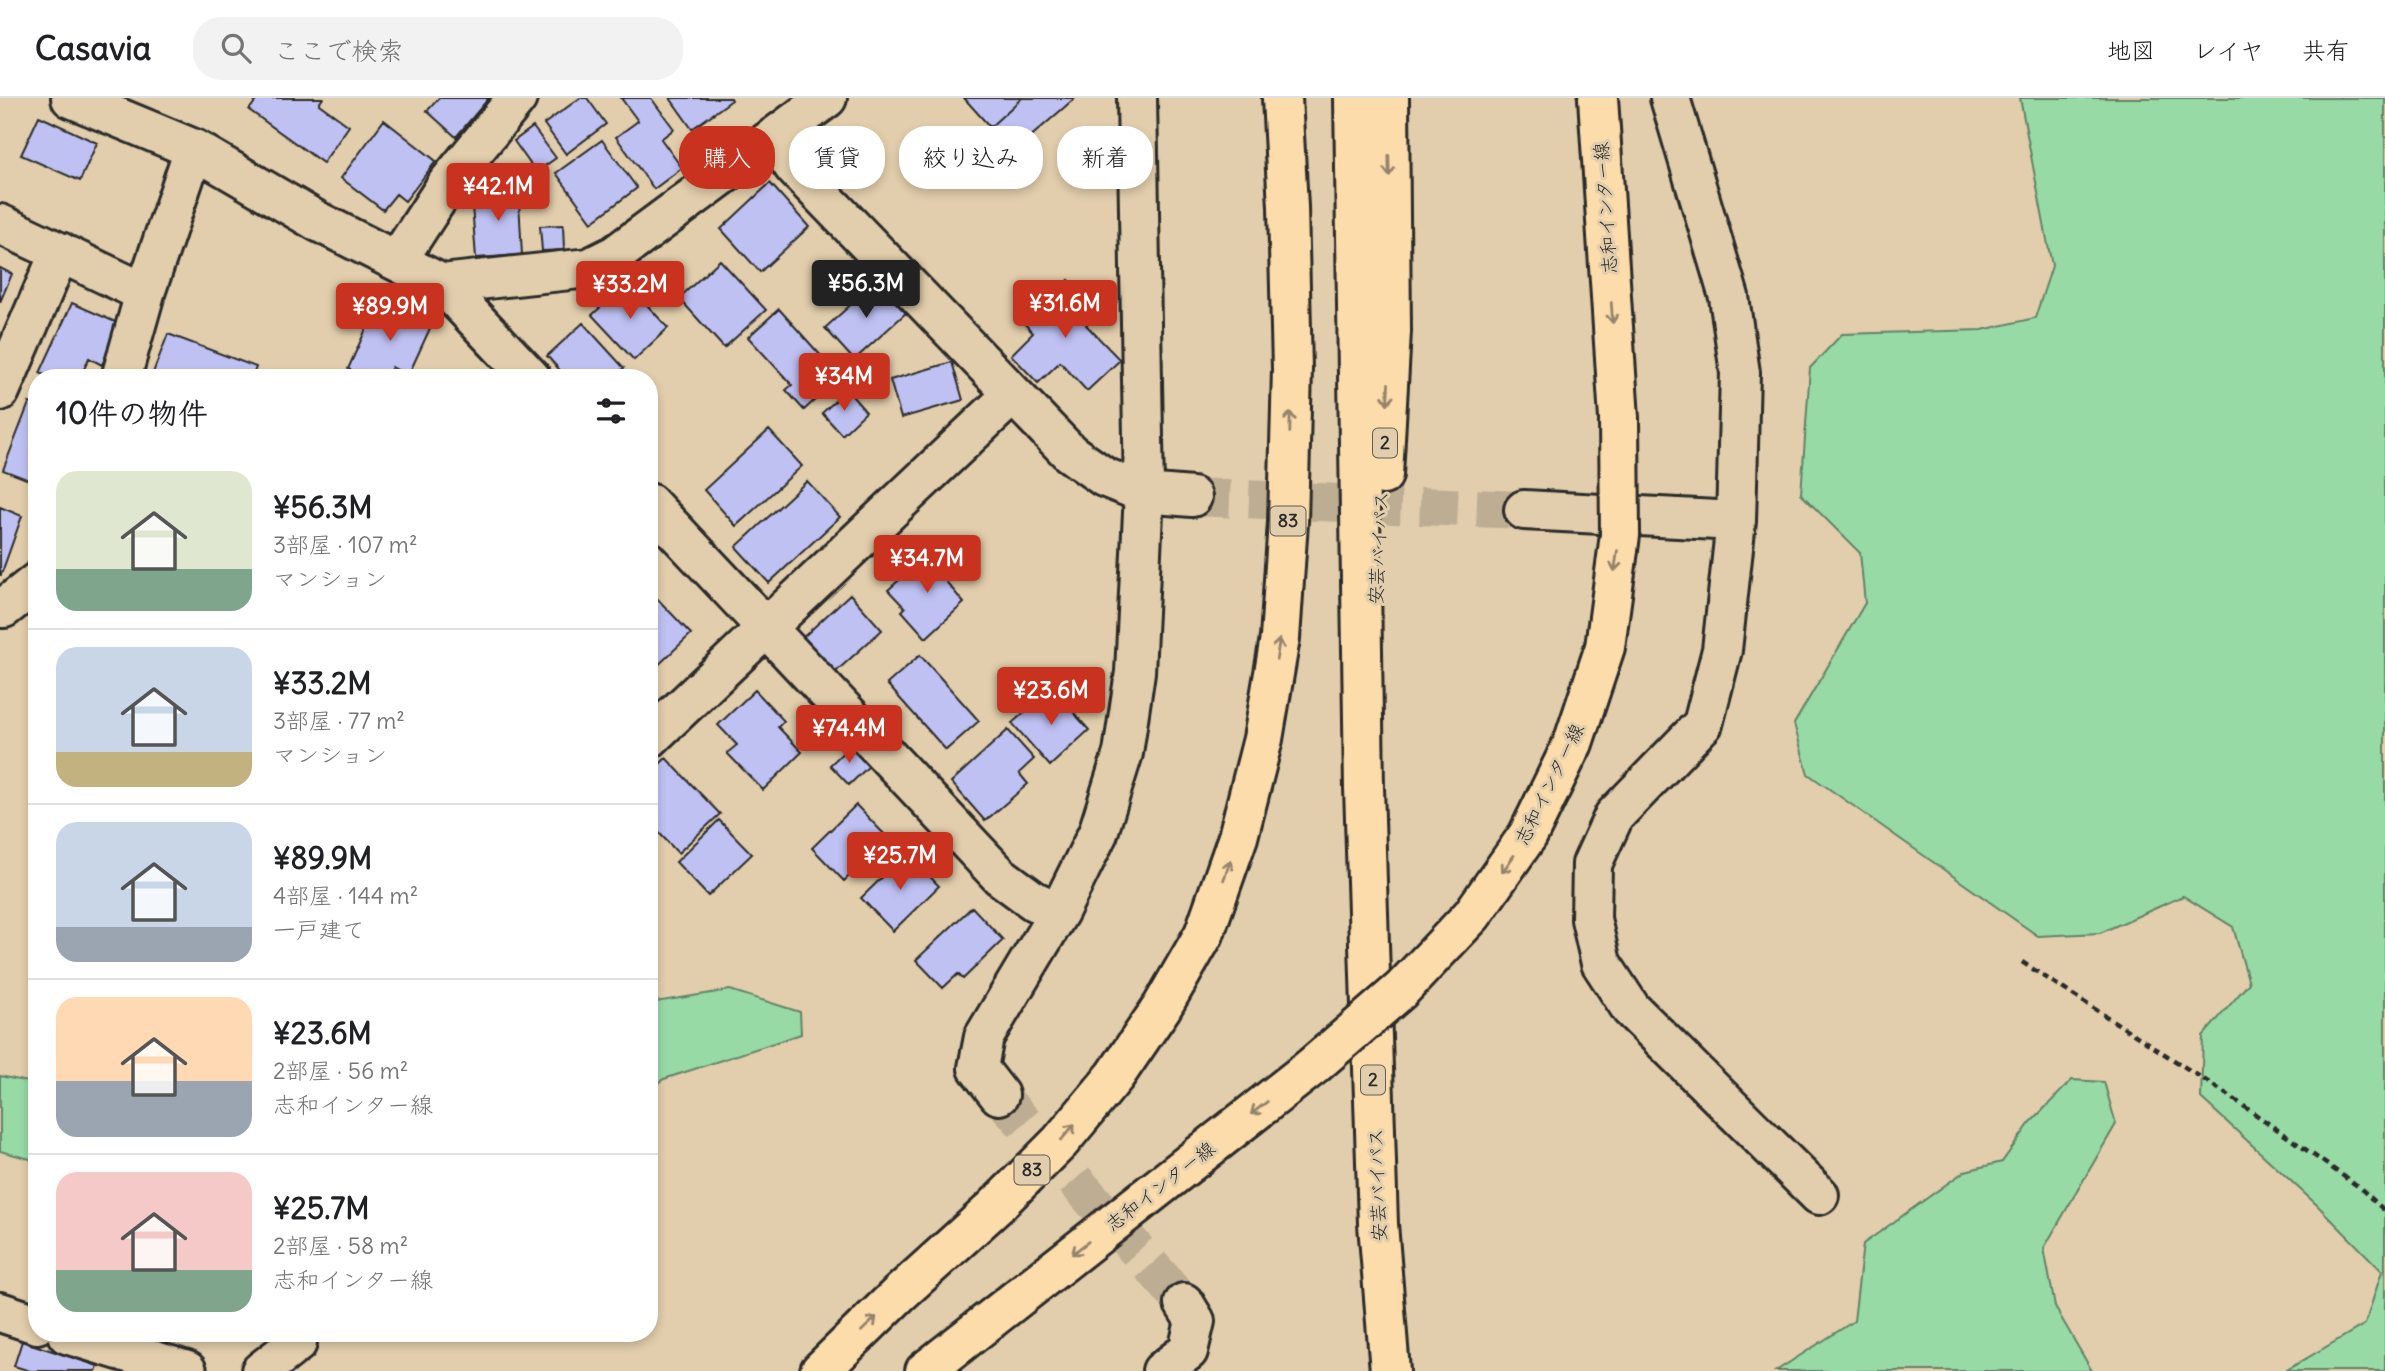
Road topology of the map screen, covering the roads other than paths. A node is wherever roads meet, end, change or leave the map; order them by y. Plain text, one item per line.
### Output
1 (71, 98) edge
2 (517, 98) edge
3 (827, 98) edge
4 (1137, 98) edge
5 (1282, 98) edge
6 (1354, 98) edge
7 (1388, 98) edge
8 (1598, 98) edge
9 (1670, 98) edge
10 (127, 109) edge
11 (775, 136) edge
12 (775, 138) edge
13 (194, 149) junction
14 (704, 189) edge
15 (0, 224) edge
16 (60, 252) junction
17 (397, 261) junction
18 (442, 284) junction
19 (145, 293) junction
20 (124, 369) edge
21 (522, 369) edge
22 (0, 391) edge
23 (1012, 395) junction
24 (1144, 493) junction
25 (1192, 496) tunnel mouth
26 (1524, 510) tunnel mouth
27 (658, 513) edge
28 (1736, 521) junction
29 (28, 589) edge
30 (0, 608) edge
31 (767, 628) junction
32 (658, 731) edge
33 (1364, 788) junction
34 (1059, 912) junction
35 (999, 1095) tunnel mouth
36 (1819, 1195) dead end
37 (1184, 1303) tunnel mouth
38 (0, 1312) edge
39 (28, 1321) edge
40 (93, 1342) edge
41 (297, 1343) dead end
42 (187, 1371) edge
43 (261, 1371) edge
44 (820, 1371) edge
45 (925, 1371) edge
46 (1162, 1371) edge
47 (1390, 1371) edge

1 - 10 street
2 - 17 street
3 - 11 street
4 - 24 street
44 -> 5 main road, 83
6 - 33 main road, 安芸バイパス / 2
7 -> 33 main road, 安芸バイパス / 2
8 -> 45 main road, 志和インター線, bridge
9 - 28 street
10 - 13 street
12 - 23 street
13 - 17 street
13 - 19 street
14 - 18 street
15 - 16 street
16 - 19 street
16 - 22 street
17 - 18 street
18 - 21 street
19 - 20 street
23 - 24 street
23 - 31 street
24 - 25 street
24 - 34 street
26 - 28 street
27 - 31 street
28 - 36 street
29 - 30 street
31 - 32 street
31 - 34 street
33 - 47 main road, 安芸バイパス / 2
34 - 35 street
37 - 46 street
38 - 39 street
40 - 42 street
41 - 43 street

